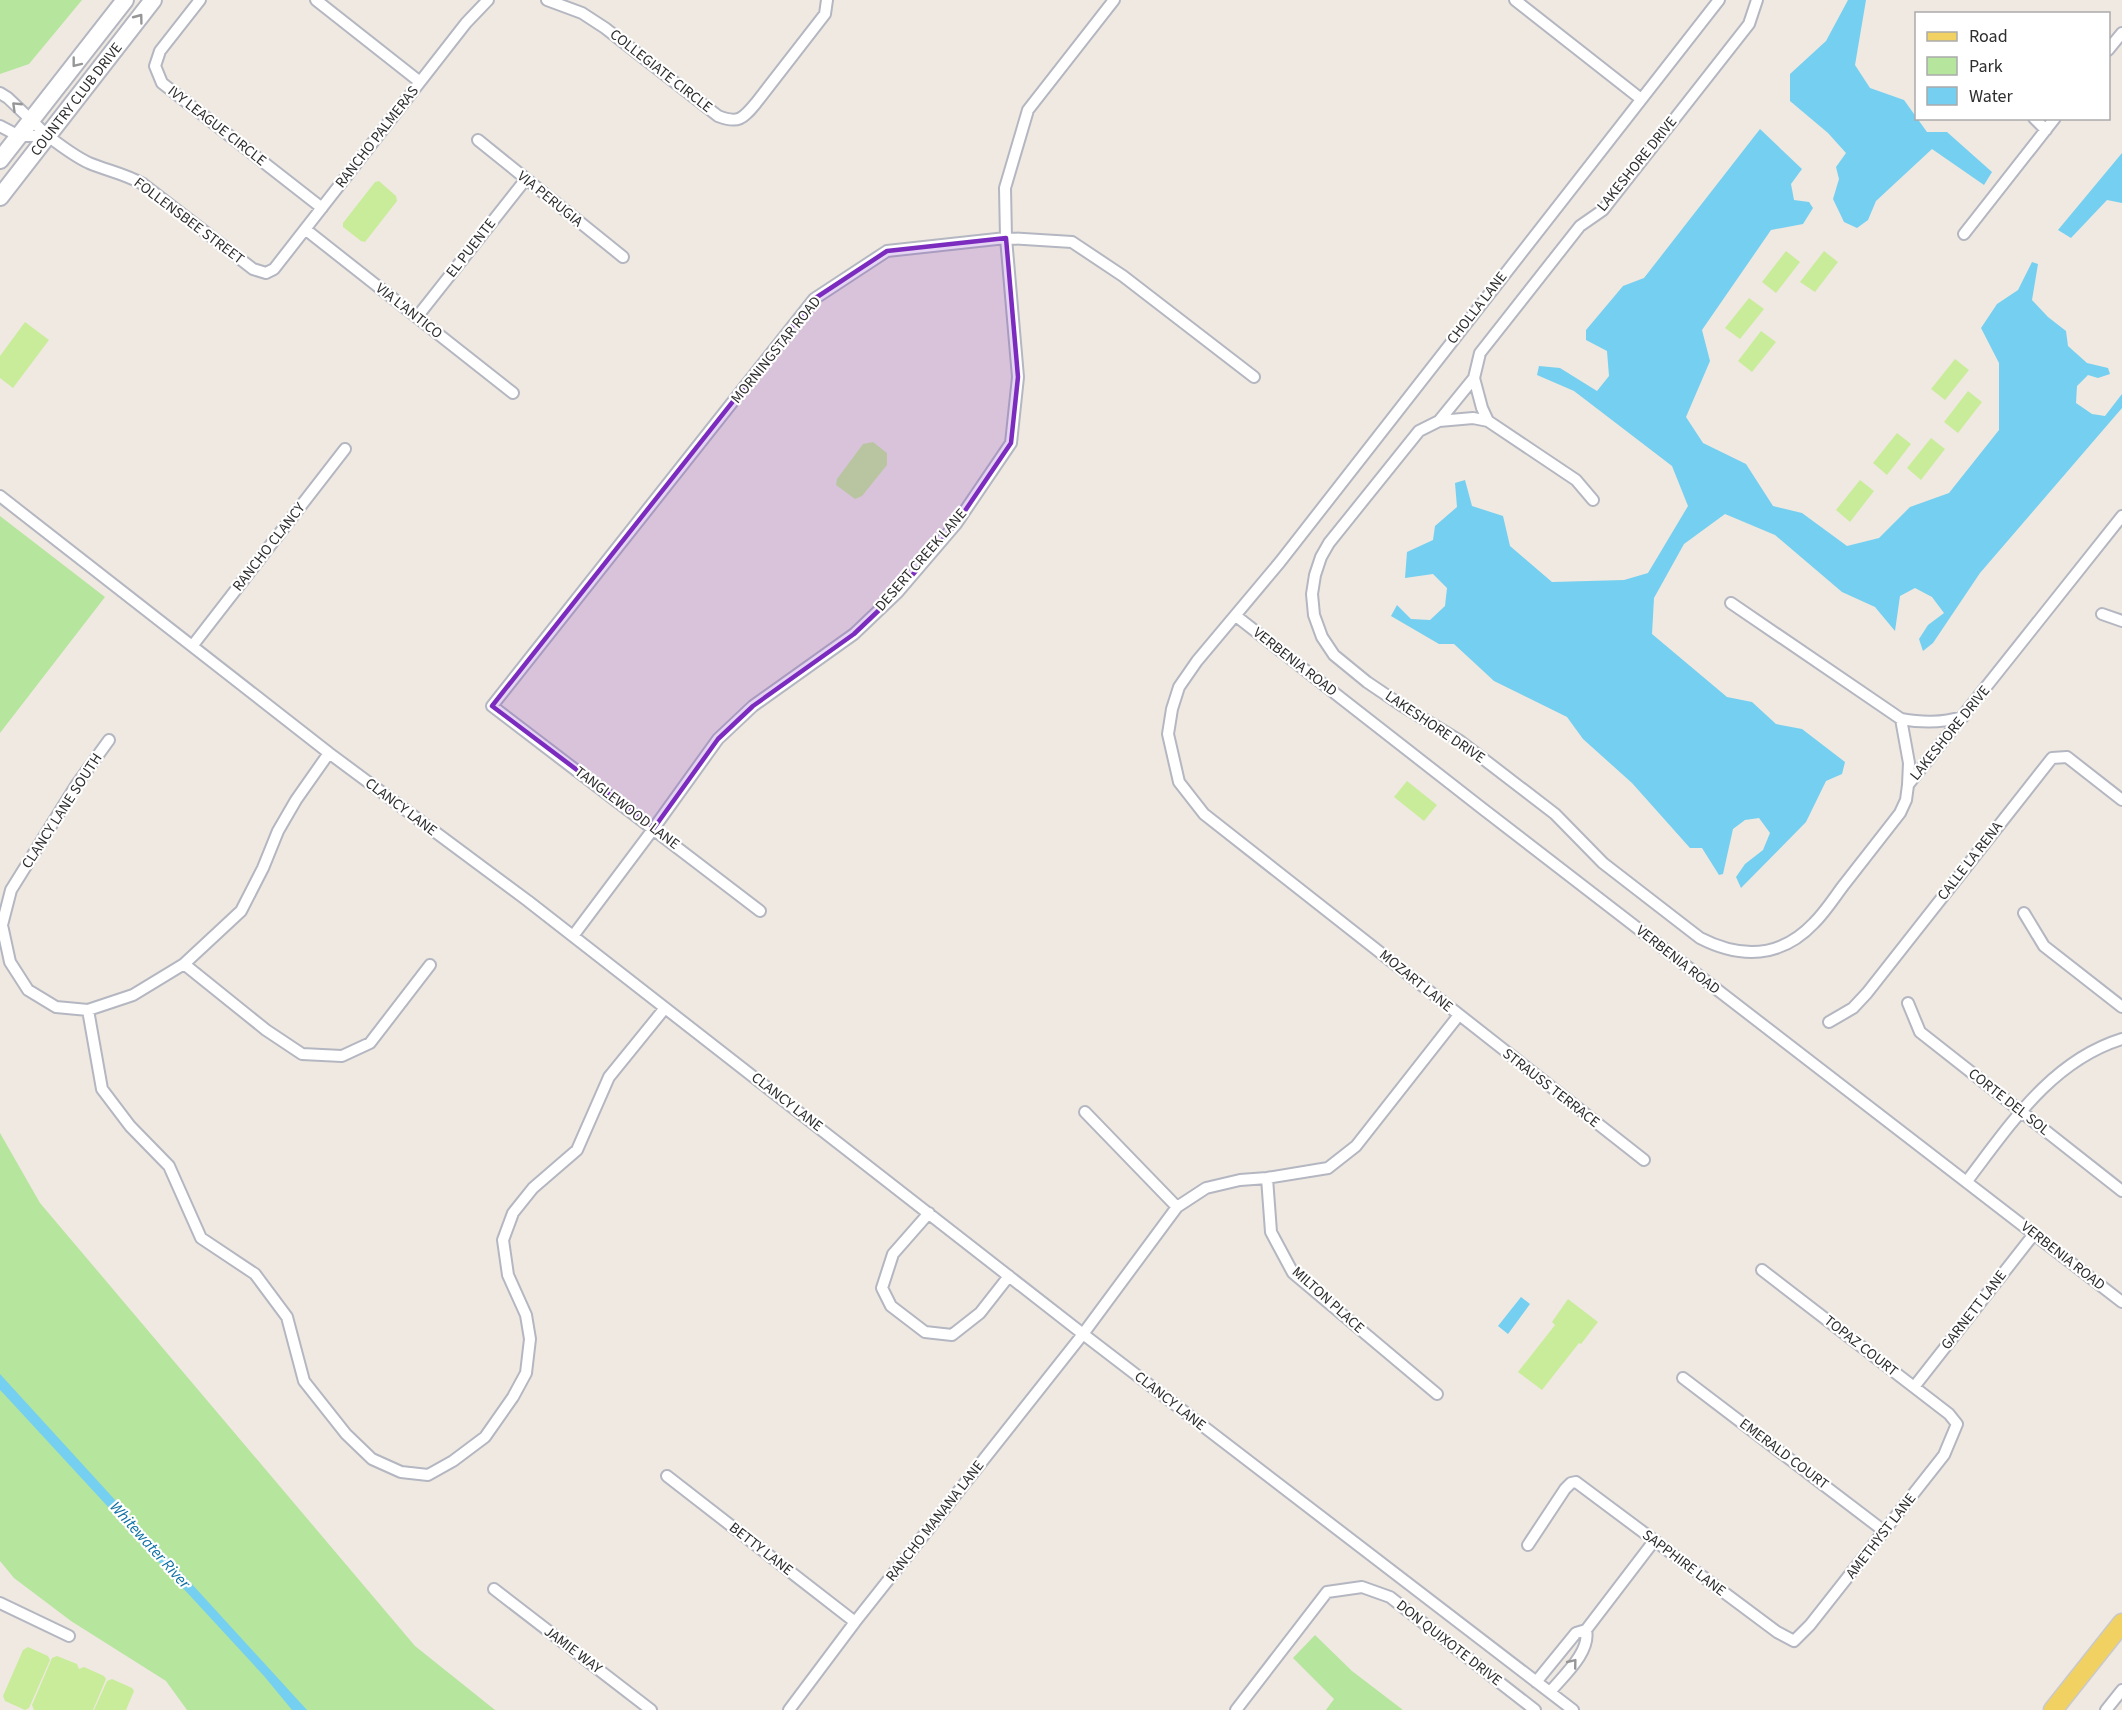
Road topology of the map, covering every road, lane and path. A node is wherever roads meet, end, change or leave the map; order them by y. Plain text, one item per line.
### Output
1 (125, 0) edge
2 (153, 0) edge
3 (200, 0) edge
4 (316, 0) edge
5 (488, 0) edge
6 (547, 0) edge
7 (827, 0) edge
8 (1113, 0) edge
9 (1515, 0) edge
10 (1719, 0) edge
11 (1757, 0) edge
12 (2122, 33) edge
13 (2110, 49) edge
14 (420, 82) junction
15 (0, 93) edge
16 (1641, 99) junction
17 (32, 120) junction
18 (2036, 120) edge
19 (2054, 120) edge
20 (0, 126) edge
21 (2046, 130) junction
22 (19, 136) junction
23 (48, 136) junction
24 (478, 140) dead end
25 (0, 160) edge
26 (526, 179) junction
27 (0, 197) edge
28 (322, 208) junction
29 (305, 229) junction
30 (1964, 234) dead end
31 (1006, 238) junction
32 (623, 257) dead end
33 (266, 273) joint
34 (417, 317) junction
35 (1254, 377) dead end
36 (1474, 378) junction
37 (513, 393) dead end
38 (1439, 421) junction
39 (1488, 422) junction
40 (345, 449) dead end
41 (0, 496) edge
42 (1593, 500) dead end
43 (2122, 516) edge
44 (1731, 603) dead end
45 (2102, 614) dead end
46 (1236, 616) junction
47 (2122, 621) edge
48 (192, 645) junction
49 (492, 706) joint
50 (1963, 717) junction
51 (1901, 719) junction
52 (109, 740) dead end
53 (329, 753) junction
54 (1908, 785) junction
55 (2122, 800) edge
56 (654, 828) junction
57 (760, 911) dead end
58 (2024, 913) dead end
59 (573, 936) junction
60 (184, 964) junction
61 (430, 965) dead end
62 (1908, 1003) dead end
63 (2122, 1007) edge
64 (665, 1008) junction
65 (88, 1010) junction
66 (1459, 1015) junction
67 (1829, 1022) dead end
68 (2122, 1039) edge
69 (1085, 1112) dead end
70 (2020, 1112) junction
71 (1644, 1160) dead end
72 (1267, 1178) junction
73 (1967, 1181) junction
74 (2122, 1191) edge
75 (1177, 1207) junction
76 (928, 1213) junction
77 (2034, 1234) junction
78 (1762, 1270) dead end
79 (1009, 1276) junction
80 (2122, 1302) edge
81 (1083, 1334) junction
82 (1683, 1378) dead end
83 (1914, 1387) junction
84 (1437, 1394) dead end
85 (1957, 1424) joint
86 (667, 1476) dead end
87 (1884, 1531) junction
88 (1654, 1541) junction
89 (1528, 1545) dead end
90 (494, 1589) dead end
91 (0, 1603) edge
92 (855, 1622) junction
93 (2122, 1623) edge
94 (1586, 1630) junction
95 (69, 1636) dead end
96 (1794, 1641) joint
97 (1536, 1682) junction
98 (2122, 1690) edge
99 (1550, 1692) junction
100 (651, 1710) edge
101 (789, 1710) edge
102 (1236, 1710) edge
103 (1535, 1710) edge
104 (1573, 1710) edge
105 (2053, 1710) edge
106 (2106, 1710) edge

1 -> 17 main road, COUNTRY CLUB DRIVE
23 -> 2 main road, COUNTRY CLUB DRIVE
3 - 28 street, IVY LEAGUE CIRCLE
4 - 14 street
5 - 14 street, RANCHO PALMERAS
6 - 7 street, COLLEGIATE CIRCLE
8 - 31 street, DESERT CREEK LANE
9 - 16 street
10 - 16 street, CHOLLA LANE
11 - 36 street, LAKESHORE DRIVE
12 - 13 street
14 - 28 street, RANCHO PALMERAS
17 -> 15 street, FOLLENSBEE STREET
16 - 46 street, CHOLLA LANE
17 - 22 main road, COUNTRY CLUB DRIVE
17 - 23 street, FOLLENSBEE STREET
18 - 21 street
19 - 21 street
20 - 22 street
21 - 30 street
22 - 23 street
22 - 25 main road, COUNTRY CLUB DRIVE
23 - 27 main road, COUNTRY CLUB DRIVE
23 - 33 street, FOLLENSBEE STREET
24 - 26 street, VIA PERUGIA
26 - 32 street, VIA PERUGIA
26 - 34 street, EL PUENTE
28 - 29 street, RANCHO PALMERAS
29 - 33 street, RANCHO PALMERAS
29 - 34 street, VIA L'ANTICO
31 - 35 street, MORNINGSTAR ROAD
31 - 49 street, MORNINGSTAR ROAD
31 - 56 street, DESERT CREEK LANE
34 - 37 street, VIA L'ANTICO
36 - 38 street, LAKESHORE DRIVE
36 - 39 street
38 - 39 street
38 - 54 street, LAKESHORE DRIVE
39 - 42 street
40 - 48 street, RANCHO CLANCY
41 - 48 street, CLANCY LANE
43 - 50 street, LAKESHORE DRIVE
44 - 51 street
45 - 47 street
46 - 66 street, MOZART LANE
46 - 73 street, VERBENIA ROAD
48 - 53 street, CLANCY LANE
49 - 56 street, TANGLEWOOD LANE
50 - 51 street
50 - 54 street, LAKESHORE DRIVE
51 - 54 street
52 - 65 street, CLANCY LANE SOUTH
53 - 59 street, CLANCY LANE
53 - 60 street, CLANCY LANE SOUTH
55 - 67 street, CALLE LA RENA
56 - 57 street, TANGLEWOOD LANE
56 - 59 street, DESERT CREEK LANE
58 - 63 street
59 - 64 street, CLANCY LANE
60 - 61 street
60 - 65 street, CLANCY LANE SOUTH
62 - 70 street, CORTE DEL SOL
64 - 65 street
64 - 76 street, CLANCY LANE
66 - 71 street, STRAUSS TERRACE
66 - 72 street, MOZART LANE
68 - 70 street
69 - 75 street
70 - 73 street
70 - 74 street, CORTE DEL SOL
72 - 75 street, MOZART LANE
72 - 84 street, MILTON PLACE
73 - 77 street, VERBENIA ROAD
75 - 81 street, MOZART LANE
76 - 79 street, CLANCY LANE
76 - 79 street
77 - 80 street, VERBENIA ROAD
77 - 83 street, GARNETT LANE
78 - 83 street, TOPAZ COURT
79 - 81 street, CLANCY LANE
81 - 92 street, RANCHO MANANA LANE
81 - 97 street, CLANCY LANE
82 - 87 street, EMERALD COURT
83 - 85 street, TOPAZ COURT
85 - 87 street, AMETHYST LANE
86 - 92 street, BETTY LANE
87 - 96 street, AMETHYST LANE
88 - 89 street, SAPPHIRE LANE
88 - 94 street
88 - 96 street, SAPPHIRE LANE
90 - 100 street, JAMIE WAY
91 - 95 street
92 - 101 street, RANCHO MANANA LANE
93 - 105 main road
94 - 97 street
99 -> 94 street
97 - 99 street, CLANCY LANE
98 - 106 street
99 - 104 street, CLANCY LANE
102 - 103 street, DON QUIXOTE DRIVE

